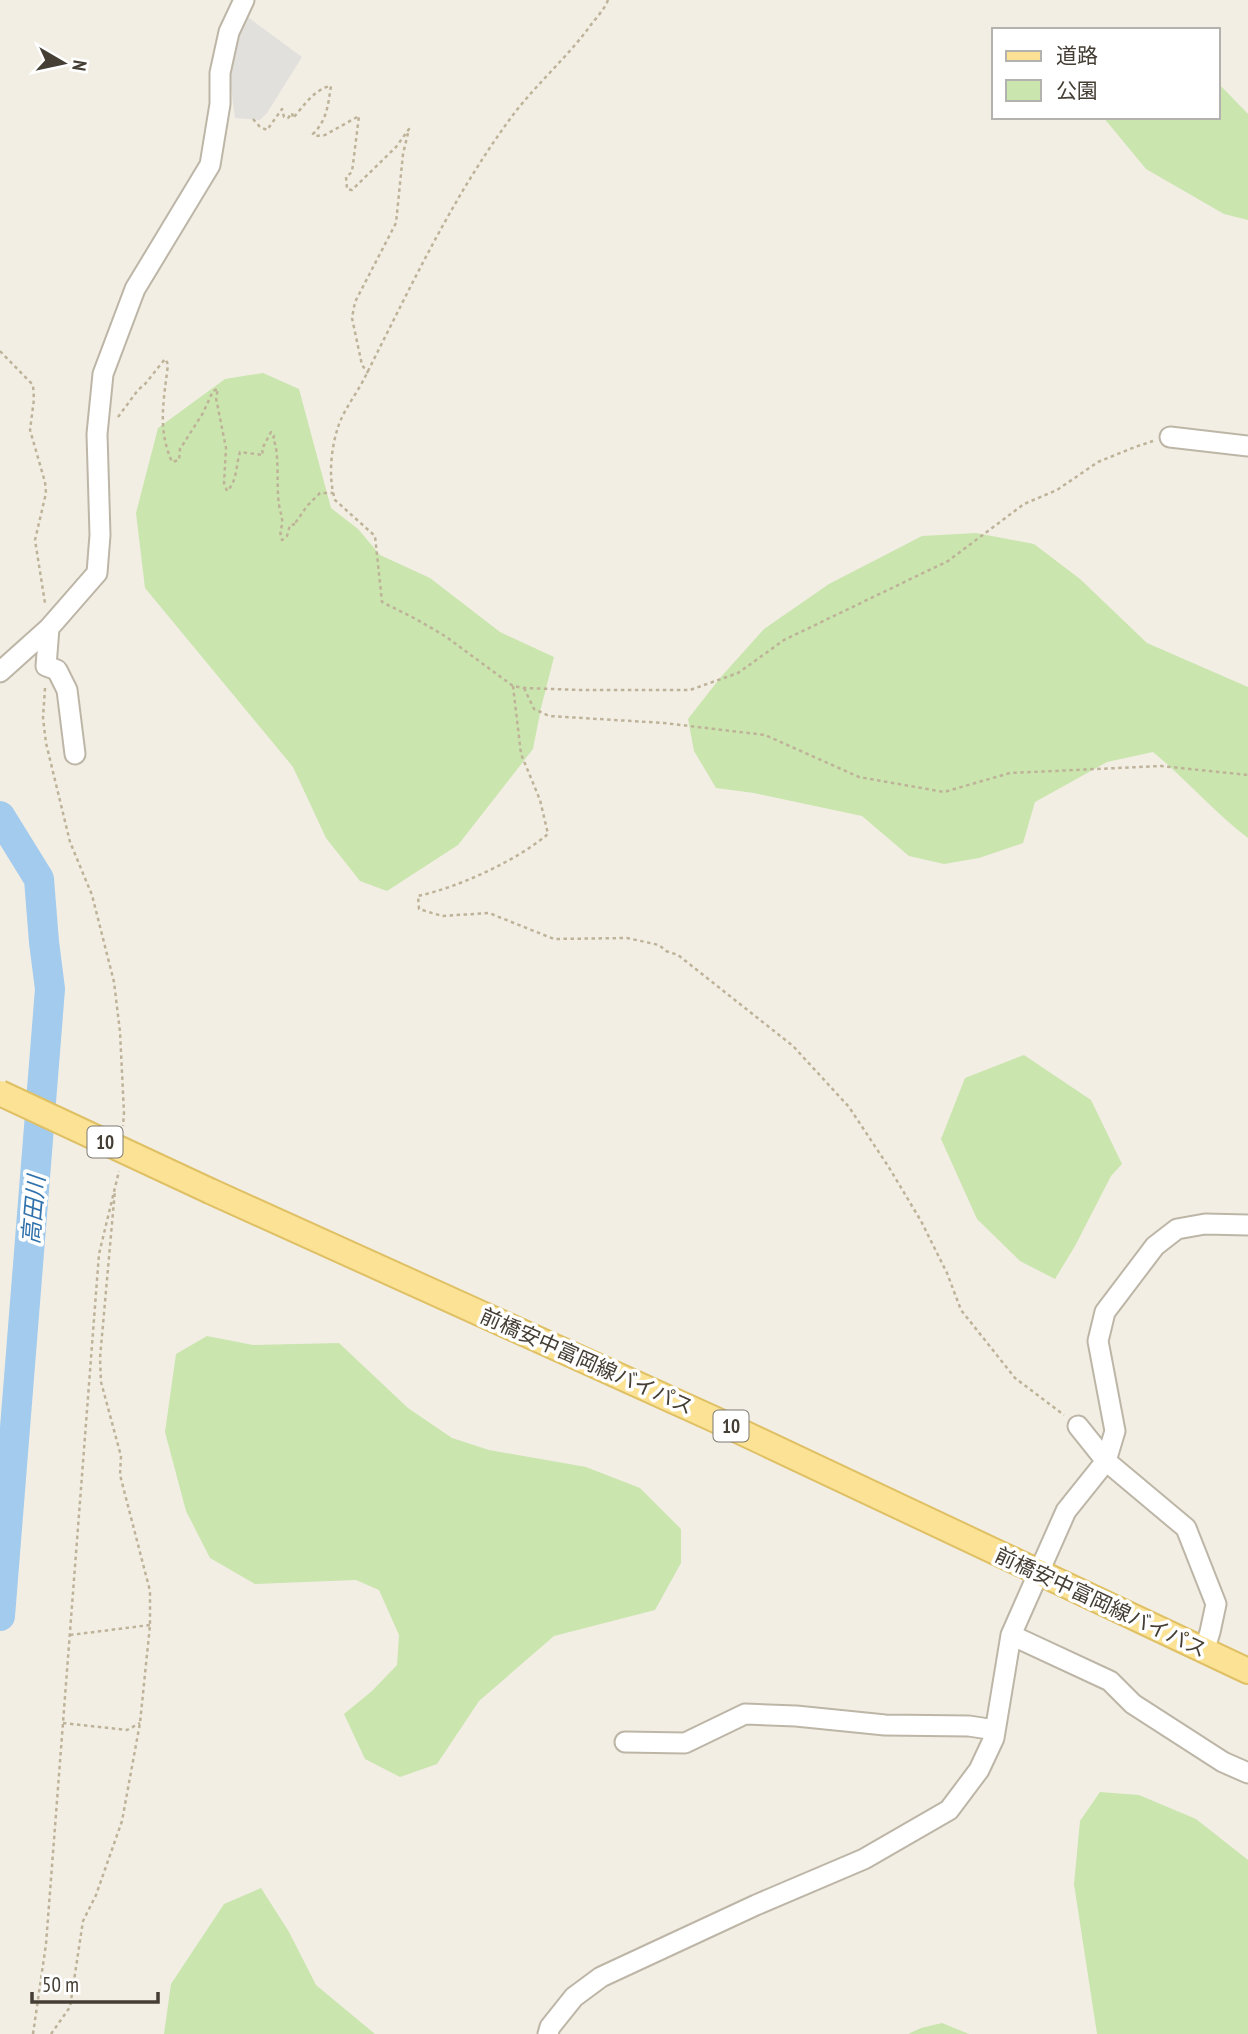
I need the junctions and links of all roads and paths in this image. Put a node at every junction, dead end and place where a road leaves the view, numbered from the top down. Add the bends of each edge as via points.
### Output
1 (244, 0) edge
2 (608, 0) edge
3 (253, 119) dead end
4 (0, 351) edge
5 (368, 373) junction
6 (97, 434) junction
7 (1170, 437) joint
8 (1248, 446) edge
9 (333, 493) junction
10 (49, 628) junction
11 (47, 666) junction
12 (0, 672) edge
13 (513, 686) junction
14 (524, 688) junction
15 (75, 754) dead end
16 (1248, 775) edge
17 (0, 1093) edge
18 (122, 1136) dead end
19 (119, 1171) dead end
20 (115, 1182) junction
21 (1248, 1225) edge
22 (1079, 1426) joint
23 (1106, 1461) junction
24 (1039, 1572) junction
25 (150, 1625) junction
26 (70, 1635) junction
27 (1011, 1635) junction
28 (1204, 1651) junction
29 (1248, 1671) edge
30 (63, 1723) junction
31 (140, 1723) junction
32 (995, 1730) junction
33 (625, 1742) dead end
34 (1248, 1773) edge
35 (33, 2034) edge
36 (51, 2034) edge
37 (548, 2034) edge

1 - 6 street via 229,32 220,73 210,165 135,289 103,374
2 - 5 path via 578,42 510,119 466,186
3 - 5 path via 267,130 282,109 284,117 292,113 293,118 317,92 331,86 327,114 313,134 325,135 359,116 352,172 346,177 347,189 352,190 409,129 396,223 355,302 352,318 362,365
4 - 10 path via 33,386 30,429 46,493 36,540
5 - 9 path via 339,424 331,463
6 - 9 path via 123,412 165,359 162,421 172,462 179,460 180,449 218,388 227,491 240,452 263,455 271,432 277,449 282,540 320,494
6 - 10 street via 97,573
7 - 8 street
7 - 14 path via 1098,463 1057,490 1024,504 948,561 784,640 738,673 690,690
9 - 13 path via 375,536 382,603 445,636
10 - 11 street
10 - 12 street
11 - 15 street via 57,670 67,690
11 - 18 path via 43,718 47,743 70,842 92,895 114,982
13 - 14 path
13 - 22 path via 521,754 548,834 529,850 444,890 418,896 419,909 442,915 489,913 554,939 627,938 678,954 793,1046 849,1107 921,1221 961,1311 1015,1378
14 - 16 path via 534,709 549,716 765,735 859,777 944,792 1010,773 1161,766
17 - 24 main road, 前橋安中富岡線バイパス / 10, bridge
19 - 20 path
20 - 25 path via 101,1382 150,1591
20 - 26 path via 99,1254
21 - 23 street via 1177,1229 1155,1246 1105,1312 1098,1341 1115,1431
22 - 23 street
23 - 24 street via 1066,1511
23 - 28 street via 1186,1528 1216,1604
24 - 27 street
24 - 28 main road, 前橋安中富岡線バイパス / 10
25 - 26 path
25 - 31 path
26 - 30 path
27 - 32 street
27 - 34 street via 1110,1681 1133,1704
28 - 29 main road, 前橋安中富岡線バイパス / 10
30 - 31 path via 127,1730
30 - 35 path via 46,1944
31 - 36 path via 122,1821 83,1921 69,2007
32 - 33 street via 745,1714 685,1742
32 - 37 street via 979,1770 948,1810 864,1859 601,1978 574,1997

